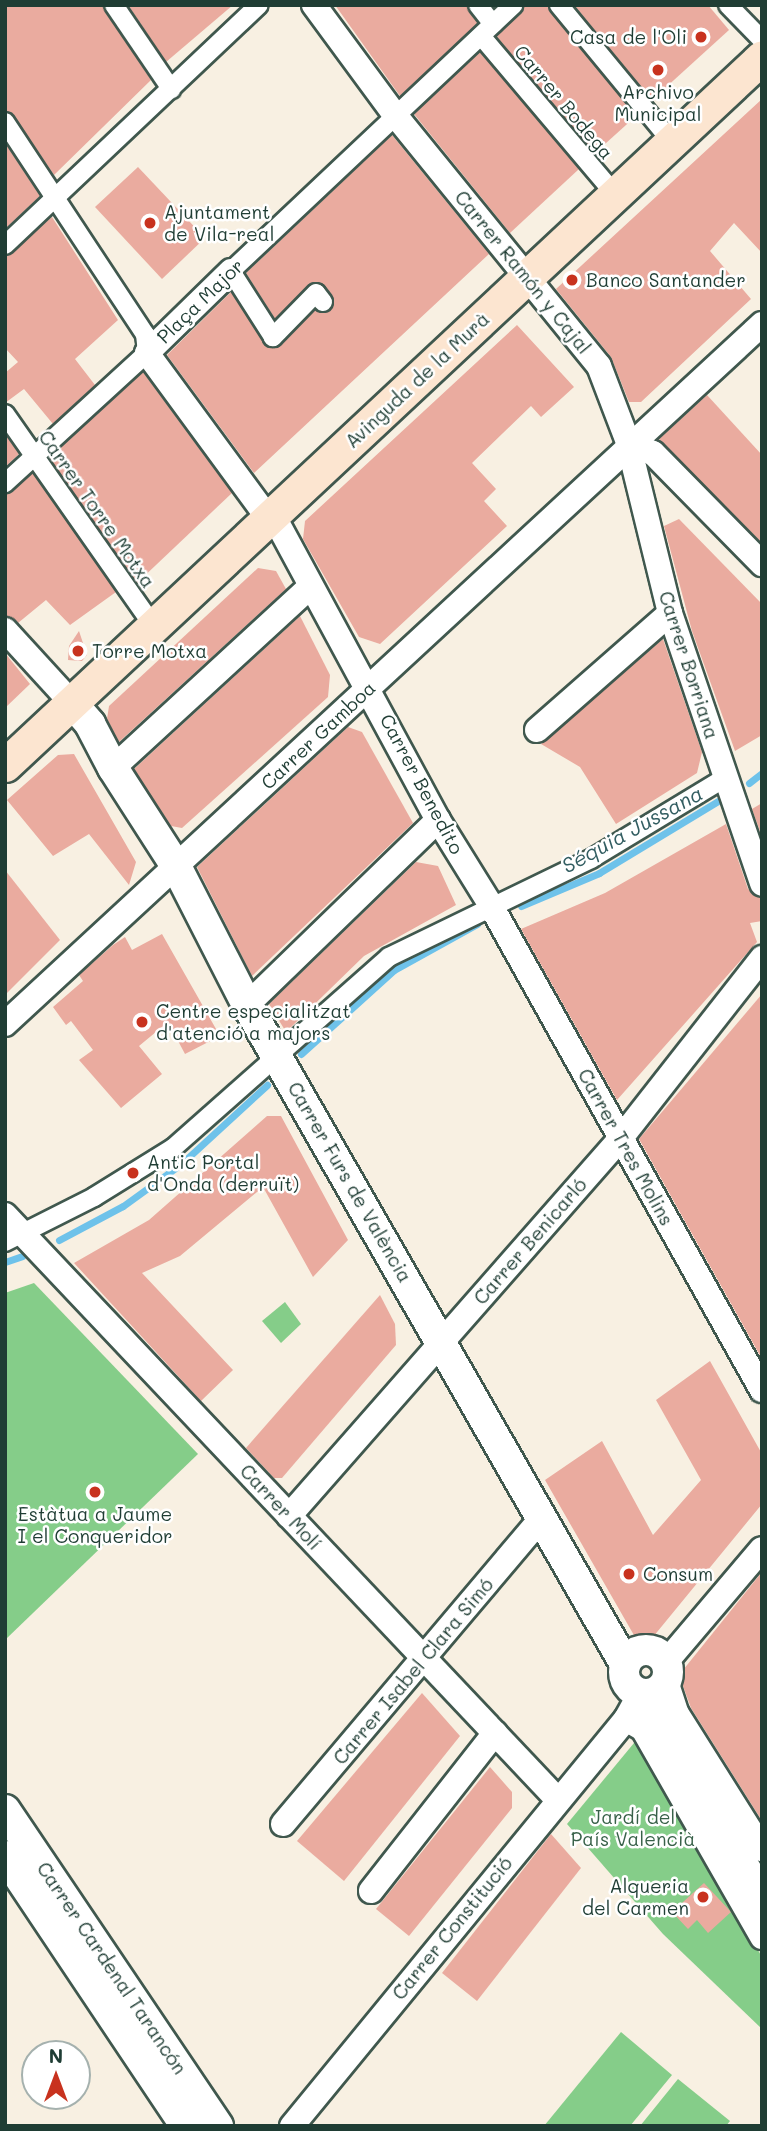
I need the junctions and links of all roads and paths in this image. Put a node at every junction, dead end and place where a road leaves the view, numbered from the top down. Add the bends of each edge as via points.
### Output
1 (114, 5) edge
2 (259, 5) edge
3 (314, 5) edge
4 (478, 5) edge
5 (513, 5) edge
6 (559, 5) edge
7 (728, 5) edge
8 (487, 31) junction
9 (762, 40) edge
10 (762, 57) edge
11 (171, 89) junction
12 (389, 106) junction
13 (5, 122) edge
14 (672, 142) junction
15 (614, 193) junction
16 (59, 199) junction
17 (5, 245) edge
18 (231, 271) junction
19 (527, 277) junction
20 (323, 302) dead end
21 (762, 324) edge
22 (147, 353) junction
23 (5, 415) edge
24 (628, 442) junction
25 (33, 456) junction
26 (5, 483) edge
27 (271, 517) junction
28 (762, 564) edge
29 (310, 587) junction
30 (670, 613) junction
31 (154, 627) junction
32 (5, 630) edge
33 (370, 687) junction
34 (72, 703) junction
35 (537, 730) dead end
36 (5, 765) edge
37 (113, 768) junction
38 (725, 778) junction
39 (438, 820) junction
40 (176, 866) junction
41 (762, 884) edge
42 (490, 904) junction
43 (762, 958) edge
44 (247, 1005) junction
45 (5, 1024) edge
46 (278, 1056) junction
47 (621, 1138) junction
48 (5, 1215) edge
49 (15, 1239) edge
50 (442, 1342) junction
51 (762, 1390) edge
52 (289, 1516) junction
53 (542, 1517) junction
54 (762, 1549) edge
55 (424, 1658) junction
56 (640, 1691) junction
57 (495, 1733) junction
58 (667, 1734) junction
59 (667, 1775) junction
60 (557, 1799) junction
61 (8, 1822) edge
62 (283, 1824) dead end
63 (762, 1849) edge
64 (5, 1856) edge
65 (371, 1892) dead end
66 (762, 1897) edge
67 (762, 1937) edge
68 (186, 2126) edge
69 (218, 2126) edge
70 (292, 2126) edge

1 - 11 street
2 - 11 street
3 - 12 street
4 - 8 street, Carrer Bodega
5 - 8 street, Plaça Major
6 - 14 street
7 - 9 street
8 - 12 street, Plaça Major
8 - 15 street, Carrer Bodega
10 - 14 main road, Avinguda de la Murà
11 - 16 street
12 - 18 street, Plaça Major
12 - 19 street, Carrer Ramón y Cajal
13 - 16 street, Plaça Major
14 - 15 main road, Avinguda de la Murà
15 - 19 main road, Avinguda de la Murà
16 - 17 street
16 - 22 street, Plaça Major via 145,334
18 - 20 street via 273,337 316,293
18 - 22 street, Plaça Major
19 - 24 street, Carrer Ramón y Cajal via 599,366
19 - 27 main road, Avinguda de la Murà
21 - 24 street, Carrer Gamboa
22 - 25 street
22 - 27 street, Carrer Benedito
23 - 25 street, Carrer Torre Motxa
24 - 28 street via 653,453
24 - 30 street, Carrer Borriana
24 - 33 street, Carrer Gamboa
25 - 26 street
25 - 31 street, Carrer Torre Motxa
27 - 29 street, Carrer Benedito
27 - 31 main road, Avinguda de la Murà
29 - 33 street, Carrer Benedito
29 - 37 street
30 - 35 street
30 - 38 street, Carrer Borriana
31 - 34 main road, Avinguda de la Murà
32 - 34 street
33 - 39 street, Carrer Benedito
33 - 40 street, Carrer Gamboa
34 - 36 main road, Avinguda de la Murà
34 - 37 street, Carrer Furs de València via 90,724
37 - 40 street, Carrer Furs de València
38 - 41 street, Carrer Borriana
38 - 42 street via 591,859
39 - 42 street, Carrer Benedito
39 - 44 street
40 - 44 street, Carrer Furs de València
40 - 45 street, Carrer Gamboa
42 - 46 street via 389,957
42 - 47 street, Carrer Tres Molins
43 - 47 street, Carrer Benicarló
44 - 46 street, Carrer Furs de València
46 - 49 street via 173,1149
46 - 50 street, Carrer Furs de València
47 - 50 street, Carrer Benicarló
47 - 51 street, Carrer Tres Molins
48 - 49 street, Carrer Molí
49 - 52 street, Carrer Molí
50 - 52 street, Carrer Benicarló
50 - 53 street, Carrer Furs de València
52 - 55 street, Carrer Molí
53 - 55 street, Carrer Isabel Clara Simó
53 - 56 street, Carrer Furs de València
54 - 56 street, Carrer Constitució
55 - 57 street, Carrer Molí
55 - 62 street, Carrer Isabel Clara Simó
56 - 58 street, Carrer Furs de València
56 - 59 street via 643,1729
56 - 60 street, Carrer Constitució
56 - 63 street via 677,1714
57 - 60 street, Carrer Molí
57 - 65 street
58 - 59 street
58 - 66 street, Carrer Furs de València
59 - 67 street
60 - 70 street, Carrer Constitució
61 - 69 street, Carrer Cardenal Tarancón
64 - 68 street, Carrer Cardenal Tarancón

